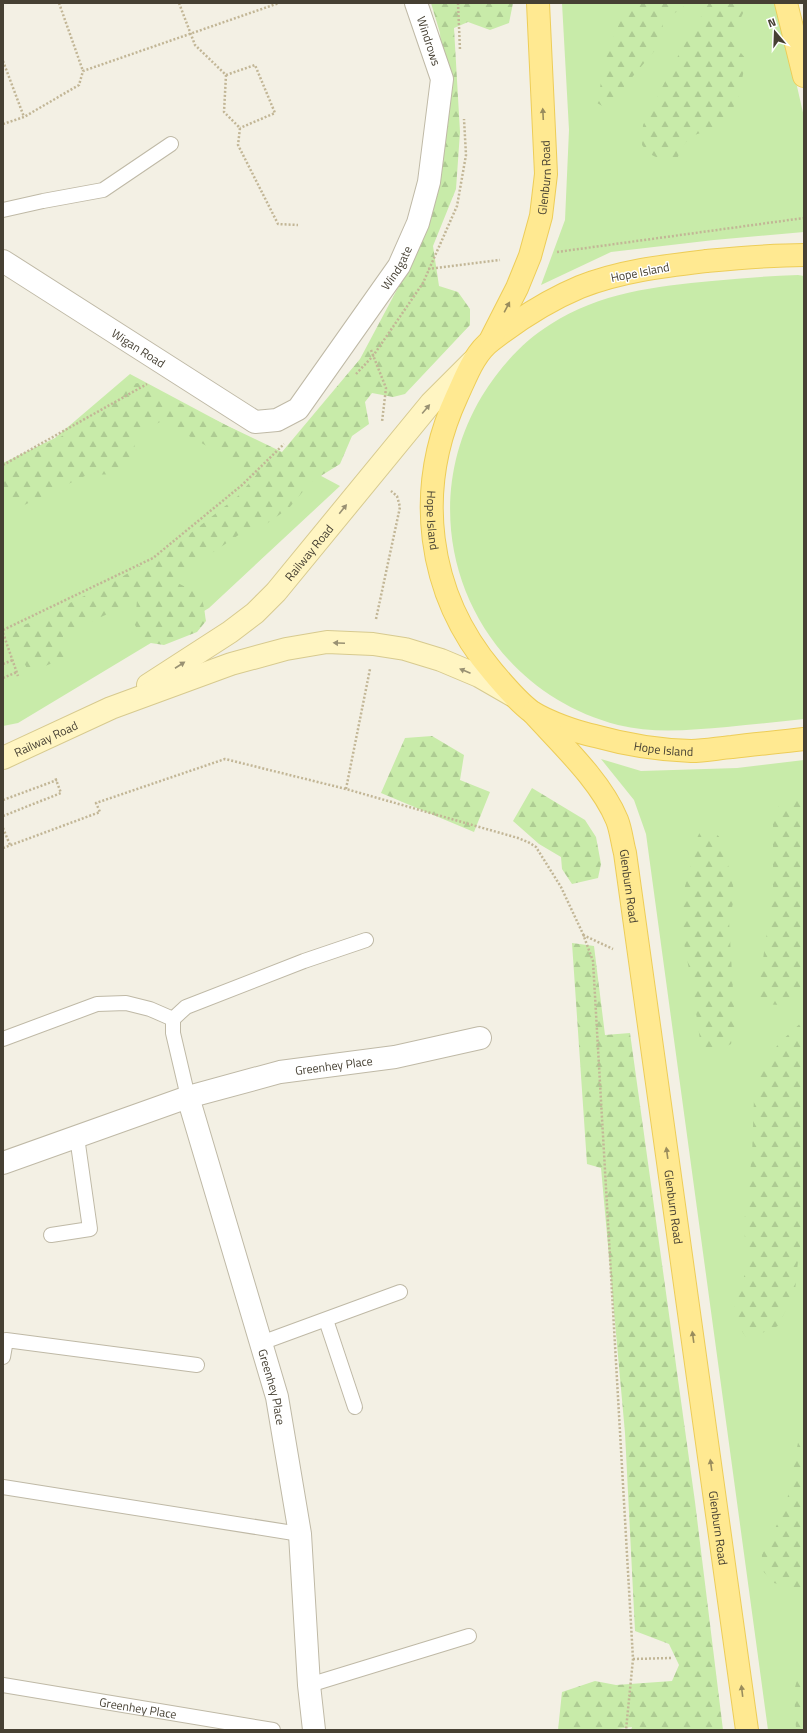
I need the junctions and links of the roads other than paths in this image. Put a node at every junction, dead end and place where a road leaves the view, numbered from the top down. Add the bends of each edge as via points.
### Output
1 (416, 3) edge
2 (538, 3) edge
3 (786, 3) edge
4 (804, 76) edge
5 (442, 79) joint
6 (171, 144) dead end
7 (3, 210) edge
8 (804, 255) edge
9 (3, 261) edge
10 (489, 342) junction
11 (474, 360) junction
12 (277, 420) joint
13 (512, 695) junction
14 (111, 708) junction
15 (534, 713) junction
16 (804, 739) edge
17 (3, 758) edge
18 (366, 940) dead end
19 (173, 1019) junction
20 (480, 1038) dead end
21 (3, 1039) edge
22 (188, 1097) junction
23 (77, 1137) junction
24 (3, 1163) edge
25 (50, 1235) dead end
26 (400, 1292) dead end
27 (326, 1320) junction
28 (261, 1343) junction
29 (3, 1357) edge
30 (196, 1365) dead end
31 (355, 1407) dead end
32 (3, 1487) edge
33 (300, 1534) junction
34 (470, 1636) dead end
35 (3, 1685) edge
36 (309, 1685) junction
37 (273, 1730) edge
38 (314, 1730) edge
39 (747, 1730) edge

1 - 5 street, Windrows
10 -> 2 main road, Glenburn Road via 517,288 530,256 541,216 546,174
3 - 4 main road
5 - 12 street, Windgate via 429,182 418,223 399,266 298,409
6 - 7 lane via 103,190
8 - 10 main road, Hope Island via 754,256 684,263 620,274 579,287 535,310
9 - 12 street, Wigan Road via 255,422
10 - 11 main road, Hope Island
11 - 13 main road, Hope Island via 453,405 438,450 431,498 433,542 443,584 458,621 483,661
14 -> 11 main road, Railway Road via 230,632 255,613 276,592 431,403
13 -> 14 main road, Railway Road via 479,676 441,660 405,649 373,644 327,642 286,649 231,664
13 - 15 main road, Hope Island
14 - 17 main road, Railway Road
15 - 16 main road, Hope Island via 577,732 654,749 694,751
39 -> 15 main road, Glenburn Road via 625,853 617,821 605,796
18 - 19 lane via 186,1007
19 - 21 lane via 150,1009 126,1003 97,1004
19 - 22 lane via 174,1039
20 - 22 street, Greenhey Place via 395,1057 280,1072
22 - 23 street, Greenhey Place
22 - 28 street, Greenhey Place
23 - 24 street, Greenhey Place
23 - 25 lane via 90,1229
26 - 27 lane
27 - 28 lane
27 - 31 lane
28 - 33 street, Greenhey Place via 277,1397
29 - 30 lane via 6,1340
32 - 33 lane
33 - 36 street, Greenhey Place
34 - 36 lane
35 - 37 lane, Greenhey Place
36 - 38 street, Greenhey Place

